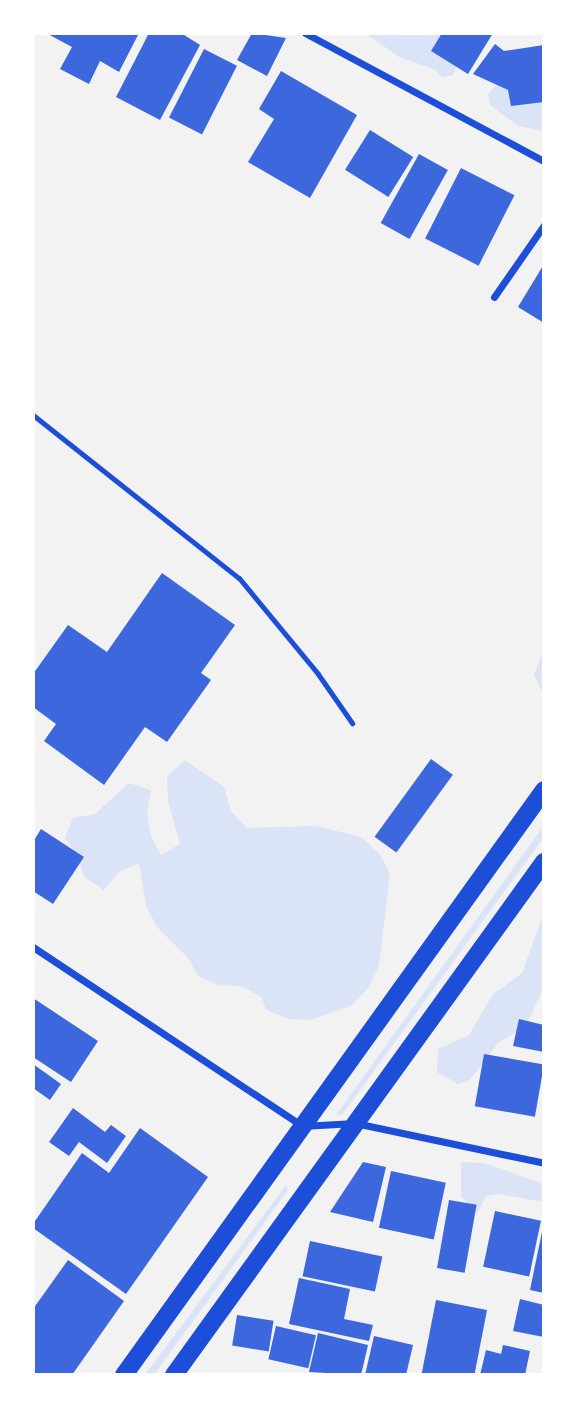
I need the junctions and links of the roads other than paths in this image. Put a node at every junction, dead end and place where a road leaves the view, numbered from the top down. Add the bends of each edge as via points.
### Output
1 (305, 33) edge
2 (544, 161) edge
3 (544, 225) edge
4 (494, 297) dead end
5 (33, 415) edge
6 (352, 723) dead end
7 (544, 790) edge
8 (544, 863) edge
9 (33, 947) edge
10 (355, 1123) junction
11 (302, 1126) junction
12 (544, 1163) edge
13 (124, 1375) edge
14 (174, 1375) edge

1 - 2 street
3 - 4 street
5 - 6 lane via 239,578
7 - 11 main road
8 - 10 main road
9 - 11 street
10 - 11 street
10 - 12 street
10 - 14 main road
11 - 13 main road

